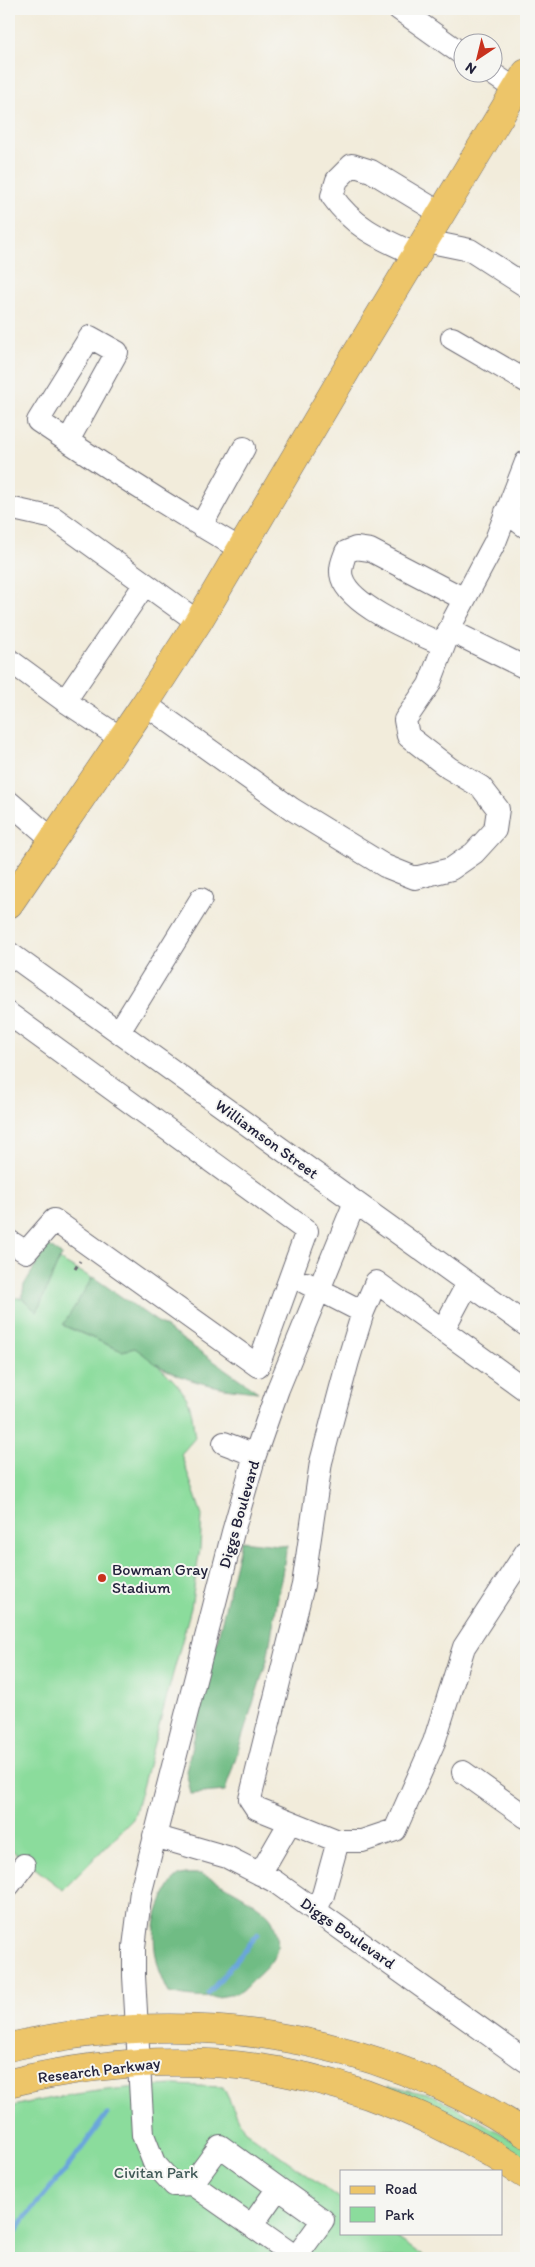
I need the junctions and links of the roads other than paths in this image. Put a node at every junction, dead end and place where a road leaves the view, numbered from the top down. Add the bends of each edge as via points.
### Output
1 (399, 9) edge
2 (452, 47) edge
3 (502, 75) edge
4 (521, 81) edge
5 (442, 214) junction
6 (422, 248) junction
7 (526, 286) edge
8 (452, 338) dead end
9 (526, 381) edge
10 (68, 441) dead end
11 (244, 448) dead end
12 (526, 462) edge
13 (9, 508) edge
14 (506, 512) junction
15 (201, 526) junction
16 (526, 527) edge
17 (242, 550) junction
18 (145, 584) junction
19 (464, 599) junction
20 (198, 622) junction
21 (447, 638) junction
22 (9, 660) edge
23 (526, 668) edge
24 (65, 701) junction
25 (145, 704) junction
26 (122, 738) junction
27 (9, 802) edge
28 (52, 839) junction
29 (201, 899) dead end
30 (9, 904) edge
31 (9, 953) edge
32 (9, 1014) edge
33 (119, 1032) junction
34 (355, 1202) junction
35 (9, 1241) edge
36 (293, 1274) junction
37 (468, 1283) junction
38 (319, 1290) junction
39 (363, 1312) junction
40 (526, 1325) edge
41 (443, 1330) junction
42 (526, 1390) edge
43 (224, 1443) dead end
44 (255, 1455) junction
45 (526, 1552) edge
46 (463, 1772) dead end
47 (526, 1817) edge
48 (290, 1822) junction
49 (154, 1836) junction
50 (338, 1841) junction
51 (24, 1865) dead end
52 (260, 1874) junction
53 (9, 1885) edge
54 (316, 1909) junction
55 (137, 2027) junction
56 (9, 2047) edge
57 (526, 2061) edge
58 (139, 2062) junction
59 (9, 2083) edge
60 (526, 2134) edge
61 (526, 2175) edge
62 (192, 2184) junction
63 (278, 2188) junction
64 (252, 2225) junction

1 - 2 street
3 - 4 street
4 - 5 main road
5 - 6 main road
5 - 6 street via 371,171 352,165 337,180 332,196 344,214 367,232
6 - 7 street via 470,250
6 - 17 main road
8 - 9 street
10 - 15 street
11 - 15 street
12 - 14 street
13 - 18 street via 54,518
14 - 16 street
14 - 19 street
15 - 17 street
17 - 20 main road
18 - 20 street
18 - 24 street
19 - 21 street
19 - 21 street via 370,550 356,548 346,552 341,564 342,578 361,602 403,626
20 - 25 main road
21 - 23 street
21 - 25 street via 429,685 405,720 408,736 449,768 481,787 498,809 495,830 474,853 451,870 414,878 385,866 292,809
22 - 24 street
24 - 26 street
25 - 26 main road
26 - 28 main road
27 - 28 street
28 - 30 main road
29 - 33 street
31 - 33 street, Williamson Street
32 - 36 street via 308,1232
33 - 34 street, Williamson Street
34 - 37 street, Williamson Street
34 - 38 street, Diggs Boulevard
35 - 36 street via 26,1252 54,1220 258,1366
36 - 38 street
37 - 40 street, Williamson Street
37 - 41 street
38 - 39 street
38 - 44 street, Diggs Boulevard
39 - 41 street via 376,1282
39 - 48 street via 320,1462 303,1585 250,1799 256,1808
41 - 42 street
43 - 44 street
44 - 49 street, Diggs Boulevard
45 - 50 street via 464,1647 434,1742 395,1830 362,1841
46 - 47 street
48 - 50 street
48 - 52 street
49 - 52 street, Diggs Boulevard via 208,1850
49 - 55 street, Diggs Boulevard via 141,1891 134,1947
50 - 54 street
51 - 53 street
52 - 54 street, Diggs Boulevard
54 - 57 street, Diggs Boulevard
55 - 56 main road
55 - 58 street, Diggs Boulevard
55 - 60 main road via 234,2030 328,2046 419,2076 465,2098
58 - 59 main road, Research Parkway via 48,2074
58 - 61 main road, Research Parkway via 230,2064 329,2082 406,2108 488,2150
58 - 62 street, Diggs Boulevard via 143,2135 147,2150 174,2185
62 - 63 street via 220,2146
62 - 64 street
63 - 64 street
63 - 64 street via 324,2220 296,2257

